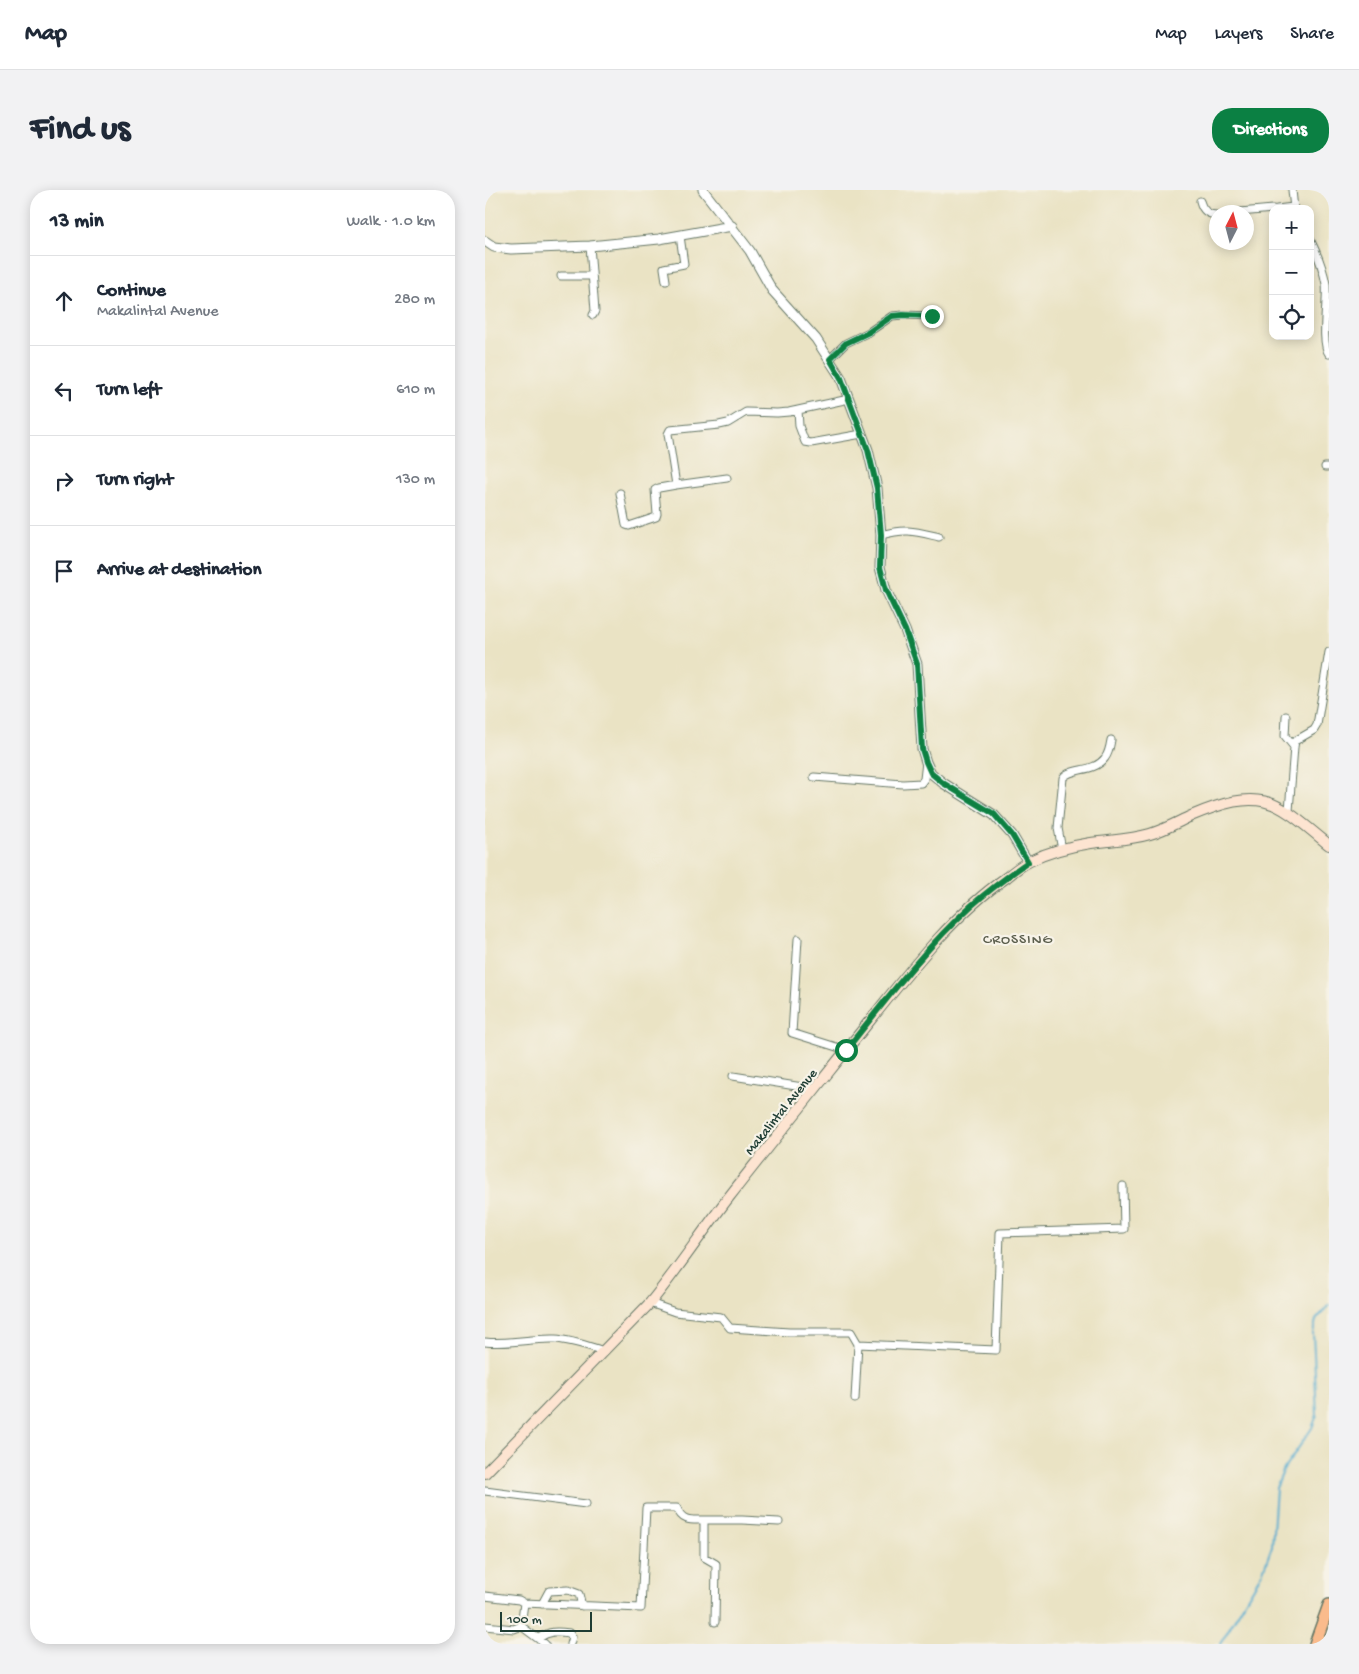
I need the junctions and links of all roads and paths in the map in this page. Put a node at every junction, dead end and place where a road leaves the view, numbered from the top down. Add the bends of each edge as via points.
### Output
1 (703, 190) edge
2 (1292, 190) edge
3 (1200, 201) dead end
4 (1293, 205) edge
5 (1269, 209) edge
6 (1254, 211) edge
7 (1209, 213) edge
8 (732, 226) junction
9 (680, 236) junction
10 (485, 241) edge
11 (590, 246) junction
12 (1314, 249) edge
13 (561, 276) dead end
14 (592, 276) junction
15 (666, 281) dead end
16 (1327, 281) edge
17 (593, 315) dead end
18 (932, 316) dead end
19 (1329, 354) edge
20 (830, 359) junction
21 (849, 399) junction
22 (798, 410) junction
23 (861, 434) junction
24 (727, 478) dead end
25 (676, 485) junction
26 (620, 493) dead end
27 (881, 535) junction
28 (939, 537) dead end
29 (1329, 652) edge
30 (1329, 657) edge
31 (1286, 716) dead end
32 (1111, 740) dead end
33 (1293, 747) junction
34 (926, 762) junction
35 (814, 777) dead end
36 (1289, 811) junction
37 (1329, 845) edge
38 (1063, 850) junction
39 (1028, 862) junction
40 (799, 939) dead end
41 (846, 1050) junction
42 (733, 1076) dead end
43 (815, 1089) junction
44 (1123, 1186) dead end
45 (650, 1303) junction
46 (485, 1342) edge
47 (859, 1344) junction
48 (604, 1351) junction
49 (855, 1399) dead end
50 (485, 1473) edge
51 (485, 1491) edge
52 (585, 1504) dead end
53 (704, 1520) junction
54 (779, 1522) dead end
55 (485, 1596) edge
56 (524, 1603) junction
57 (541, 1604) junction
58 (1329, 1605) edge
59 (582, 1606) junction
60 (715, 1622) dead end
61 (485, 1626) edge
62 (521, 1626) junction
63 (539, 1638) junction
64 (545, 1644) edge
65 (570, 1644) edge
66 (1315, 1644) edge

1 - 8 street
2 - 4 street
3 - 7 street
5 - 6 street
8 - 9 street
8 - 20 street via 772,290
9 - 11 street
9 - 15 street via 684,264 664,268
10 - 11 street via 495,247 511,249
11 - 14 street
12 - 16 street
13 - 14 street
14 - 17 street
16 - 19 street via 1325,338
18 - 20 street via 892,316 846,343
20 - 21 street
21 - 22 street
21 - 23 street
22 - 23 street via 805,442
22 - 25 street via 749,412 719,426 670,430
23 - 27 street via 877,488
24 - 25 street
25 - 26 street via 655,490 656,517 629,526 625,522
27 - 28 street via 900,530
27 - 34 street via 880,567 886,590 917,664 922,749
29 - 30 street
30 - 33 street via 1317,725 1295,741
31 - 33 street via 1285,736
32 - 38 street via 1104,760 1094,767 1068,773 1063,778 1058,828
33 - 36 street
34 - 35 street via 921,783
34 - 39 street via 931,773 943,783 994,814 1012,835
36 - 37 main road, Makalintal Avenue
36 - 38 main road, Makalintal Avenue via 1268,801 1251,798 1211,808 1151,834
38 - 39 main road, Makalintal Avenue
39 - 41 main road, Makalintal Avenue via 970,906 950,926
40 - 41 street via 792,1034
41 - 43 main road, Makalintal Avenue
42 - 43 street
43 - 45 main road, Makalintal Avenue via 727,1199
44 - 47 street via 1123,1229 1000,1233 996,1350
45 - 47 street via 675,1312 721,1317 730,1328 851,1332
45 - 48 main road, Makalintal Avenue
46 - 48 street via 555,1339
47 - 49 street
48 - 50 main road, Makalintal Avenue
51 - 52 street
53 - 54 street
53 - 59 street via 685,1520 677,1508 647,1508 641,1608
53 - 60 street via 704,1557 716,1564
55 - 56 street
56 - 57 street
56 - 62 street
57 - 59 street
57 - 59 street via 549,1591 568,1590 579,1594
58 - 66 highway
61 - 62 street via 514,1629
62 - 63 street
63 - 64 street
63 - 65 street via 546,1633 569,1633 572,1637

